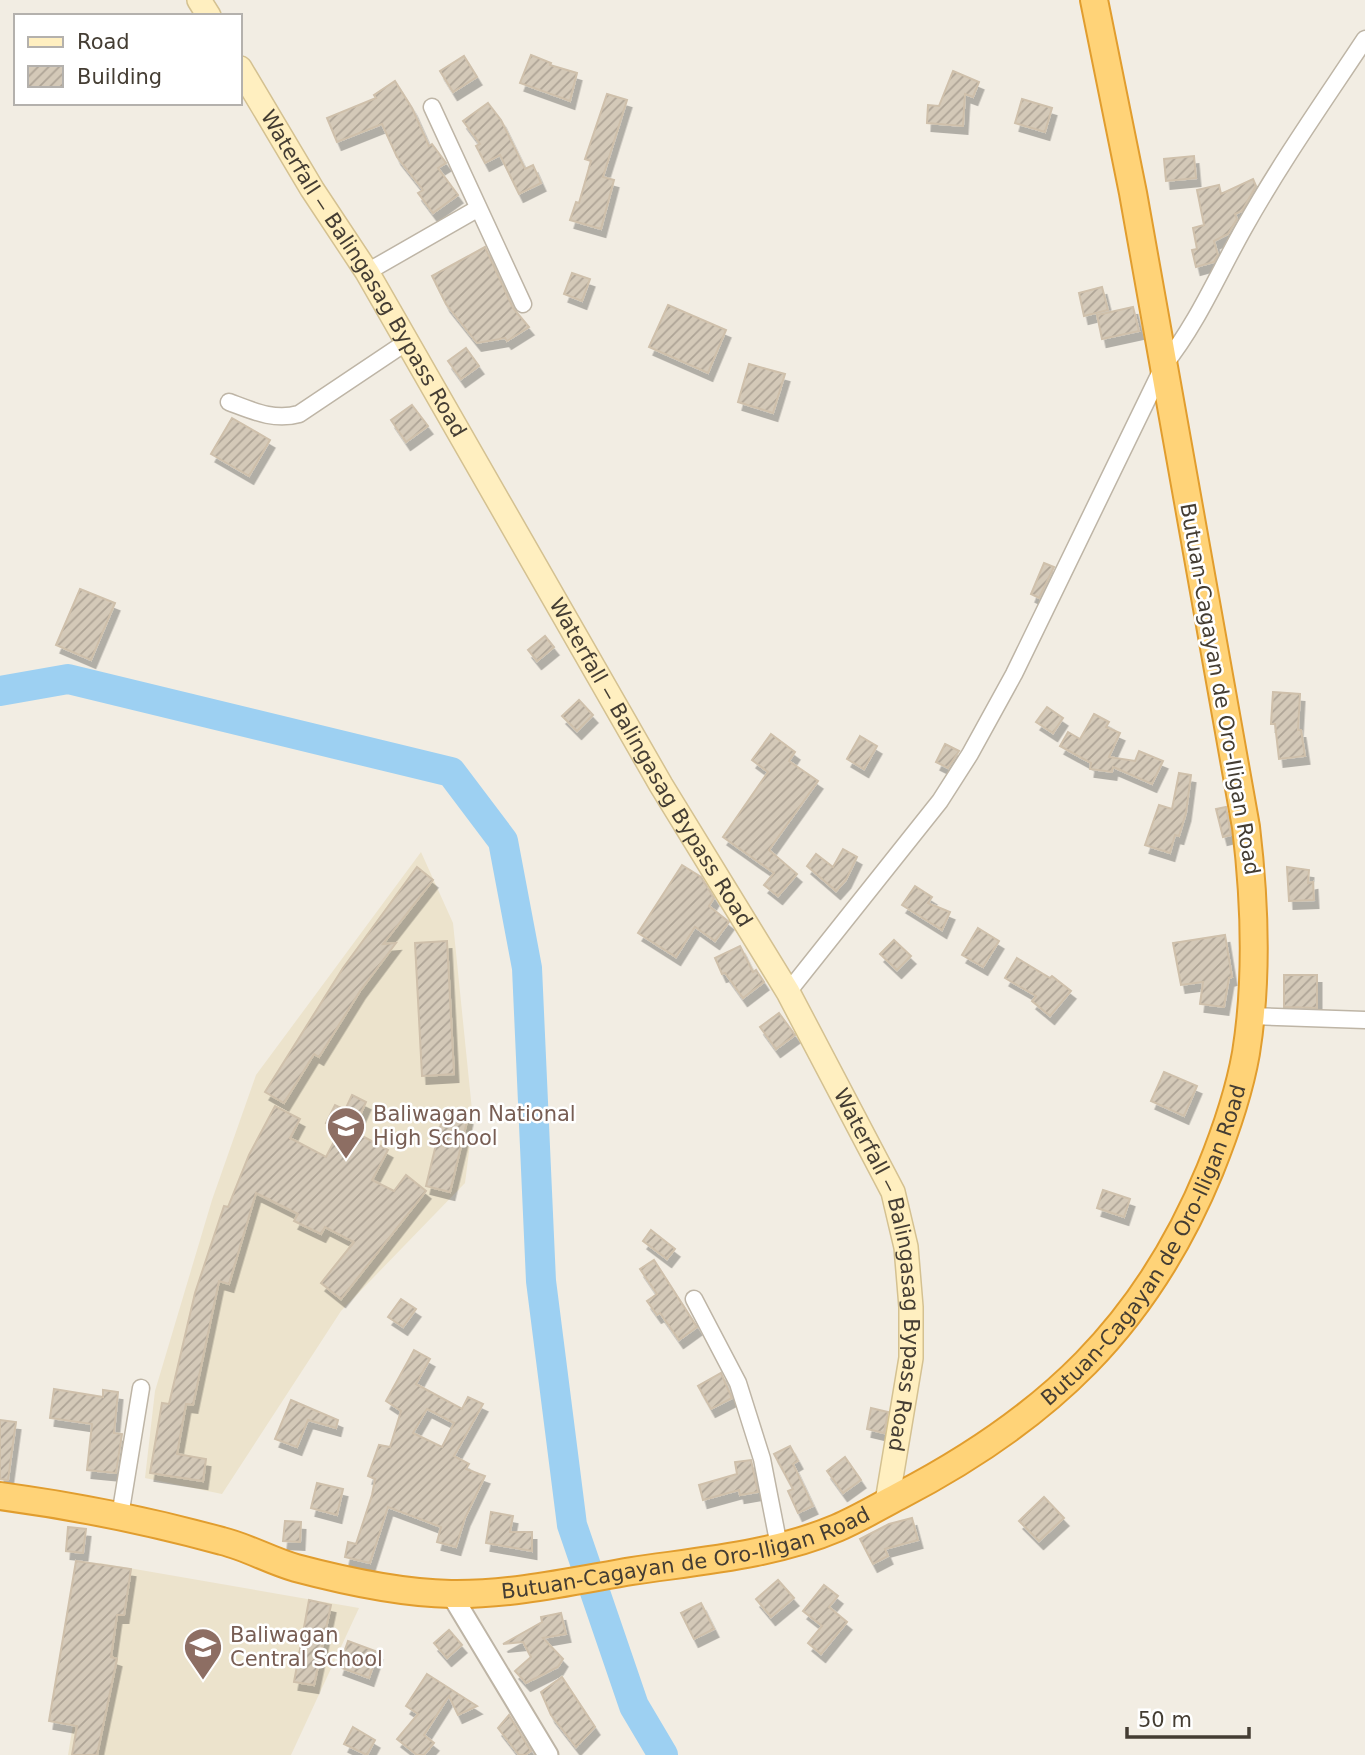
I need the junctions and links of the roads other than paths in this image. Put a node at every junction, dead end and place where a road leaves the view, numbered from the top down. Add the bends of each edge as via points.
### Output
1 (1094, 0) edge
2 (1365, 39) edge
3 (242, 71) edge
4 (432, 107) dead end
5 (477, 209) junction
6 (367, 272) junction
7 (523, 304) dead end
8 (408, 341) junction
9 (1164, 365) junction
10 (229, 402) dead end
11 (788, 992) junction
12 (1251, 1016) junction
13 (1365, 1020) edge
14 (694, 1299) dead end
15 (142, 1388) dead end
16 (0, 1496) edge
17 (887, 1502) junction
18 (120, 1516) junction
19 (779, 1546) junction
20 (451, 1594) junction
21 (548, 1755) edge

1 - 9 highway, Butuan-Cagayan de Oro-Iligan Road
2 - 9 street via 1290,153 1190,329
3 - 6 main road, Waterfall ‒ Balingasag Bypass Road
4 - 5 street
5 - 6 street
5 - 7 street
6 - 8 main road, Waterfall ‒ Balingasag Bypass Road
8 - 10 street via 299,414 285,418 267,415
8 - 11 main road, Waterfall ‒ Balingasag Bypass Road via 655,774
9 - 11 street via 1014,674 970,754 940,802
9 - 12 highway, Butuan-Cagayan de Oro-Iligan Road via 1246,827 1253,891
11 - 17 main road, Waterfall ‒ Balingasag Bypass Road via 892,1192 906,1247 911,1358
12 - 13 street
12 - 17 highway, Butuan-Cagayan de Oro-Iligan Road via 1231,1110 1201,1192 1177,1242 1126,1318 1045,1403 963,1462
14 - 19 street via 738,1383 762,1459
15 - 18 street
16 - 18 highway, Butuan-Cagayan de Oro-Iligan Road
17 - 19 highway, Butuan-Cagayan de Oro-Iligan Road via 835,1529
18 - 20 highway, Butuan-Cagayan de Oro-Iligan Road via 226,1541 294,1567 375,1586
19 - 20 highway, Butuan-Cagayan de Oro-Iligan Road via 522,1589
20 - 21 street

